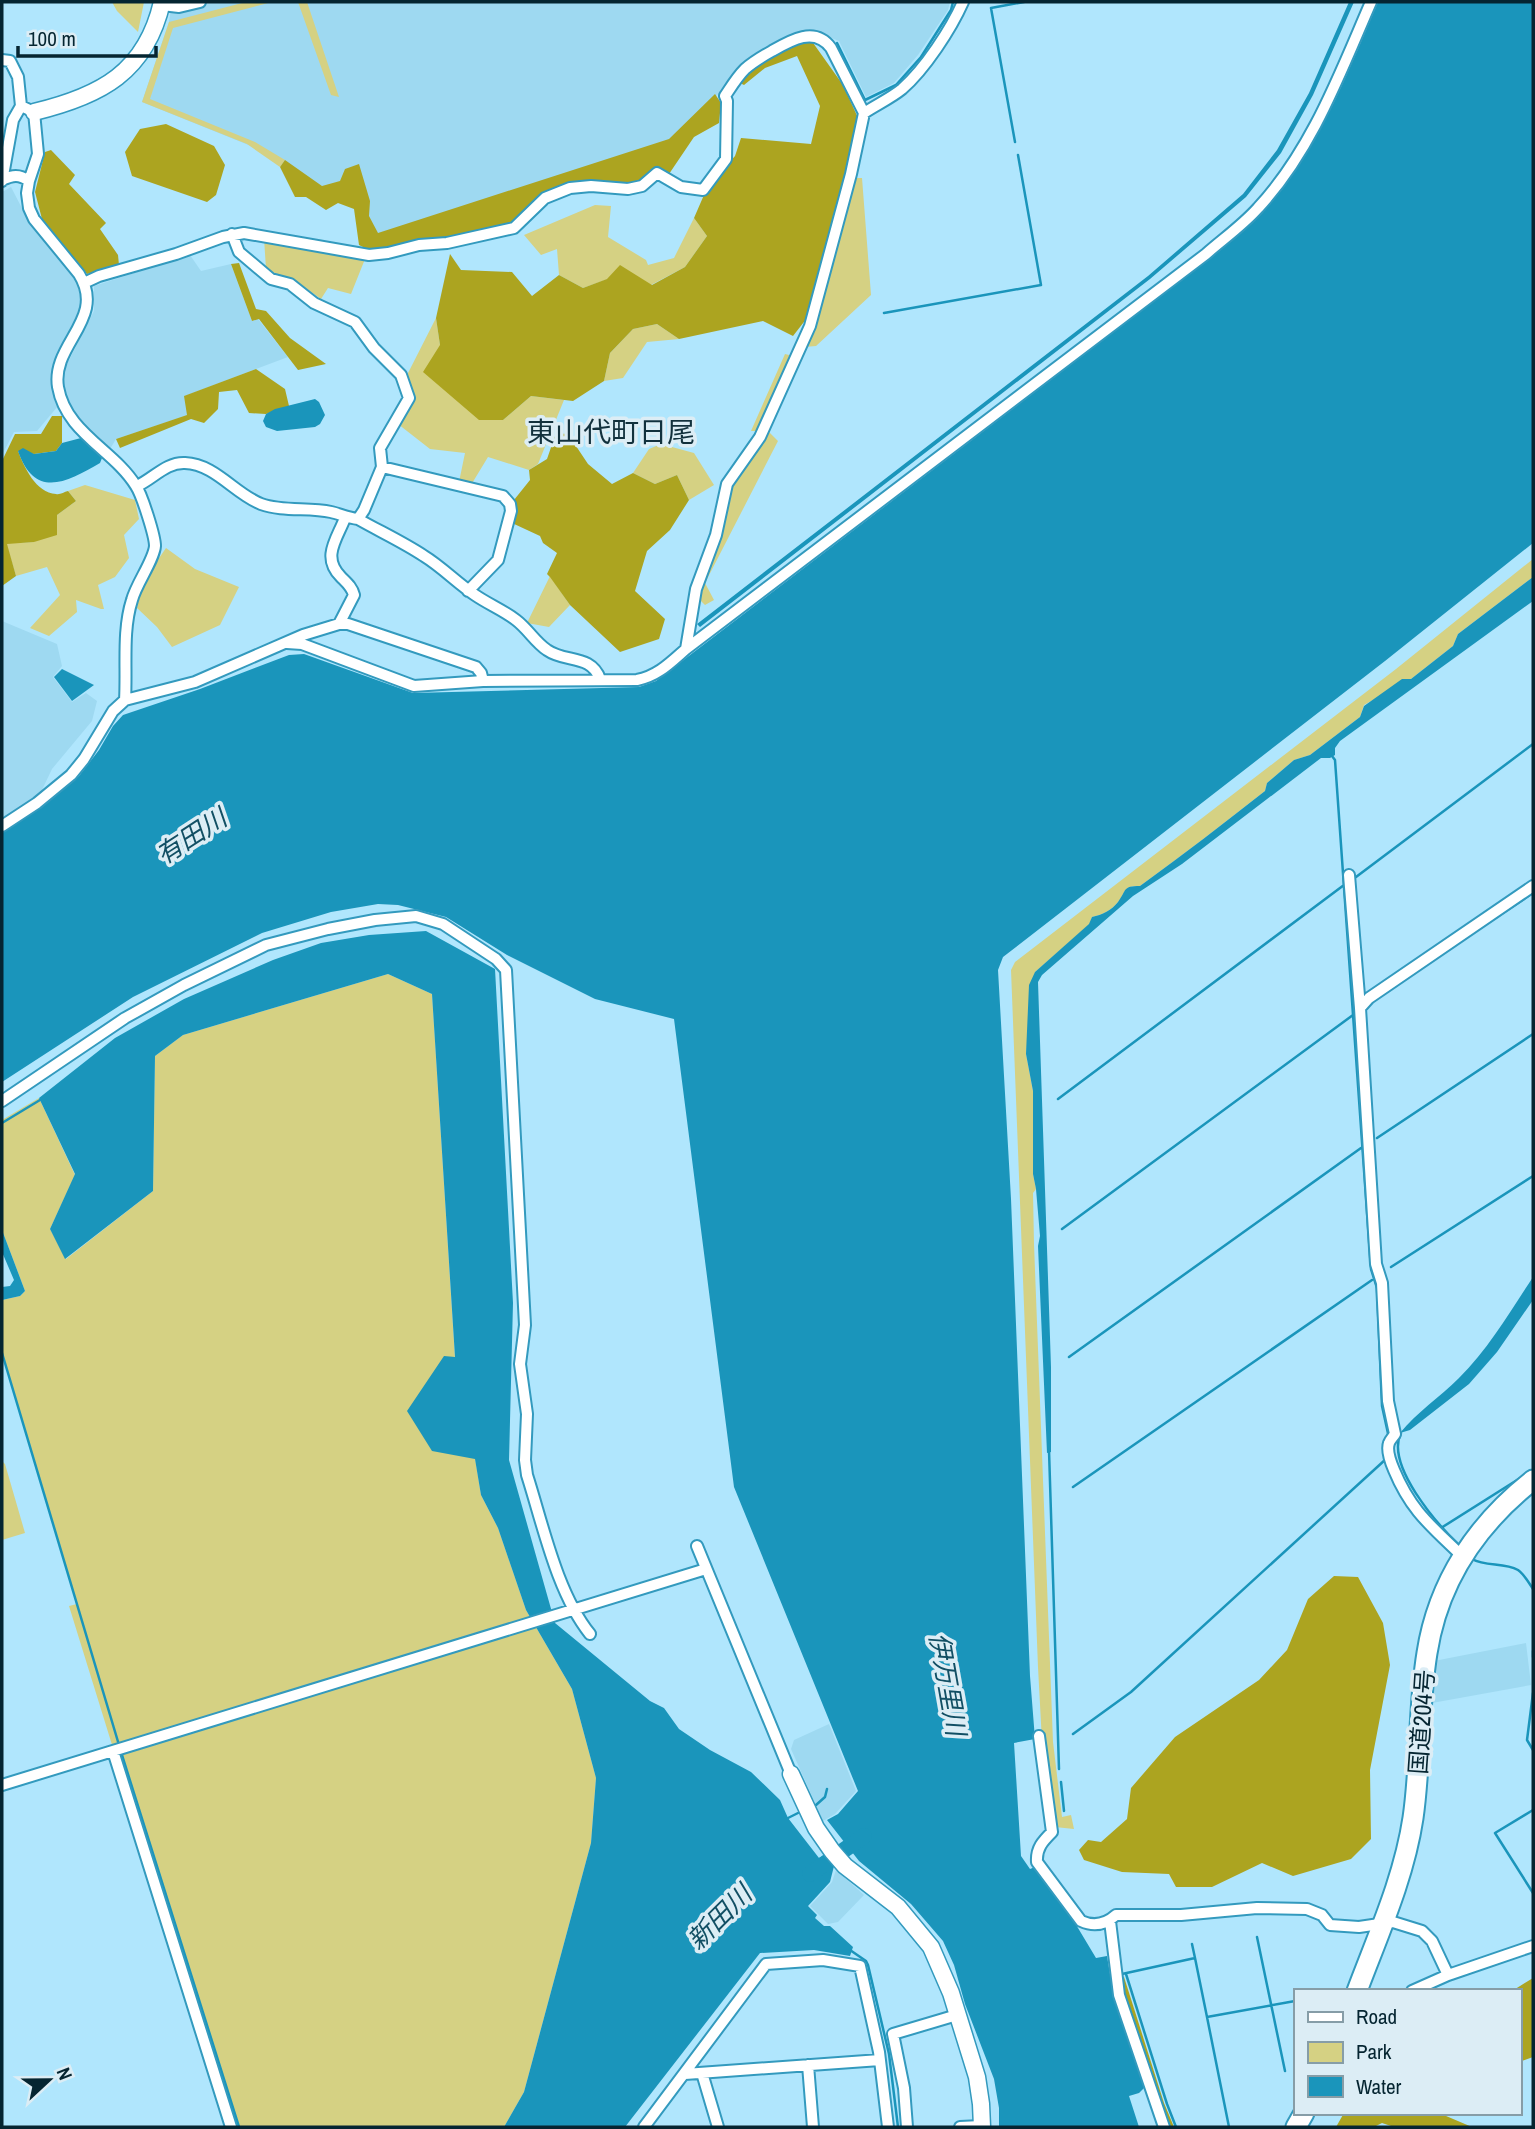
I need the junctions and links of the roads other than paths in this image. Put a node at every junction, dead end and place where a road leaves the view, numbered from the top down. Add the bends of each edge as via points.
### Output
1 (200, 2) edge
2 (962, 2) edge
3 (1371, 2) edge
4 (162, 4) edge
5 (2, 60) edge
6 (28, 109) junction
7 (864, 113) junction
8 (2, 180) edge
9 (29, 180) junction
10 (232, 234) junction
11 (84, 283) junction
12 (382, 467) junction
13 (137, 486) junction
14 (345, 517) junction
15 (358, 519) junction
16 (468, 591) junction
17 (339, 624) junction
18 (287, 643) junction
19 (687, 649) junction
20 (600, 679) junction
21 (483, 681) junction
22 (125, 700) junction
23 (2, 826) edge
24 (1349, 875) dead end
25 (1533, 886) edge
26 (1360, 1008) junction
27 (2, 1101) edge
28 (1533, 1480) edge
29 (697, 1546) dead end
30 (1462, 1556) junction
31 (706, 1569) junction
32 (568, 1610) junction
33 (590, 1634) dead end
34 (1039, 1736) dead end
35 (113, 1751) junction
36 (792, 1774) joint
37 (2, 1785) edge
38 (1110, 1921) junction
39 (1383, 1923) junction
40 (1533, 1946) edge
41 (1448, 1975) junction
42 (1358, 1989) edge
43 (1416, 1989) edge
44 (957, 2015) junction
45 (880, 2060) junction
46 (808, 2065) junction
47 (702, 2073) junction
48 (685, 2074) junction
49 (231, 2127) edge
50 (644, 2127) edge
51 (718, 2127) edge
52 (813, 2127) edge
53 (888, 2127) edge
54 (907, 2127) edge
55 (960, 2127) edge
56 (981, 2127) edge
57 (1164, 2127) edge

1 - 4 street via 179,7
2 - 7 street via 953,23 902,90
3 - 19 street via 1327,102 1294,162 1258,208 1206,254
4 - 6 street via 146,47 121,75 98,91
5 - 6 street via 14,66
6 - 8 street via 13,120
6 - 9 street via 38,154
7 - 10 street via 826,41 805,35 744,69 725,96 726,159 703,190 681,187 657,173 642,186 628,189 570,188 545,198 514,228 388,254
7 - 19 street via 810,326 760,437 727,484 716,535 696,589
8 - 9 street via 12,175
9 - 11 street via 27,193 34,219
10 - 11 street
10 - 12 street via 239,252 271,279 290,284 314,303 355,322 401,375 410,398 380,448
11 - 13 street via 86,312 59,367 58,387 77,427
12 - 15 street
12 - 16 street via 503,496 510,504 498,560
13 - 14 street via 172,465 194,464 258,503
13 - 22 street via 155,546 131,601
14 - 15 street
14 - 17 street via 330,555 334,570 354,595
15 - 16 street via 424,556
16 - 20 street via 515,619 552,654 592,666
17 - 18 street
17 - 21 street via 476,667
18 - 21 street via 302,644 414,686
18 - 22 street via 195,682
19 - 20 street via 648,678
20 - 21 street
22 - 23 street via 71,775
24 - 26 street
25 - 26 street
26 - 30 street via 1376,1264 1382,1283 1388,1401 1395,1434 1392,1466 1417,1513
27 - 32 street via 125,1018 266,945 328,929 416,916 443,924 496,959 506,970 507,984 525,1325 520,1364 527,1414 525,1460
28 - 30 highway, 国道204号 via 1501,1507
29 - 31 street
30 - 39 highway, 国道204号 via 1432,1626 1413,1818 1401,1873
31 - 32 street
31 - 36 street
32 - 33 street
32 - 35 street
34 - 38 street via 1052,1832 1037,1852 1037,1862 1081,1922
35 - 37 street
35 - 49 street
36 - 44 street via 832,1851 898,1907 931,1947
38 - 39 street via 1116,1915 1270,1908 1307,1909 1322,1915 1330,1925
38 - 57 street via 1119,1995
39 - 41 street via 1422,1931 1432,1941
39 - 42 highway, 国道204号
40 - 41 street
41 - 43 street
44 - 54 street via 893,2034
44 - 56 street via 976,2077
45 - 46 street
45 - 48 street via 859,1966 823,1961 766,1964
45 - 53 street
46 - 47 street
46 - 52 street
47 - 48 street
47 - 51 street
48 - 50 street
55 - 56 street

